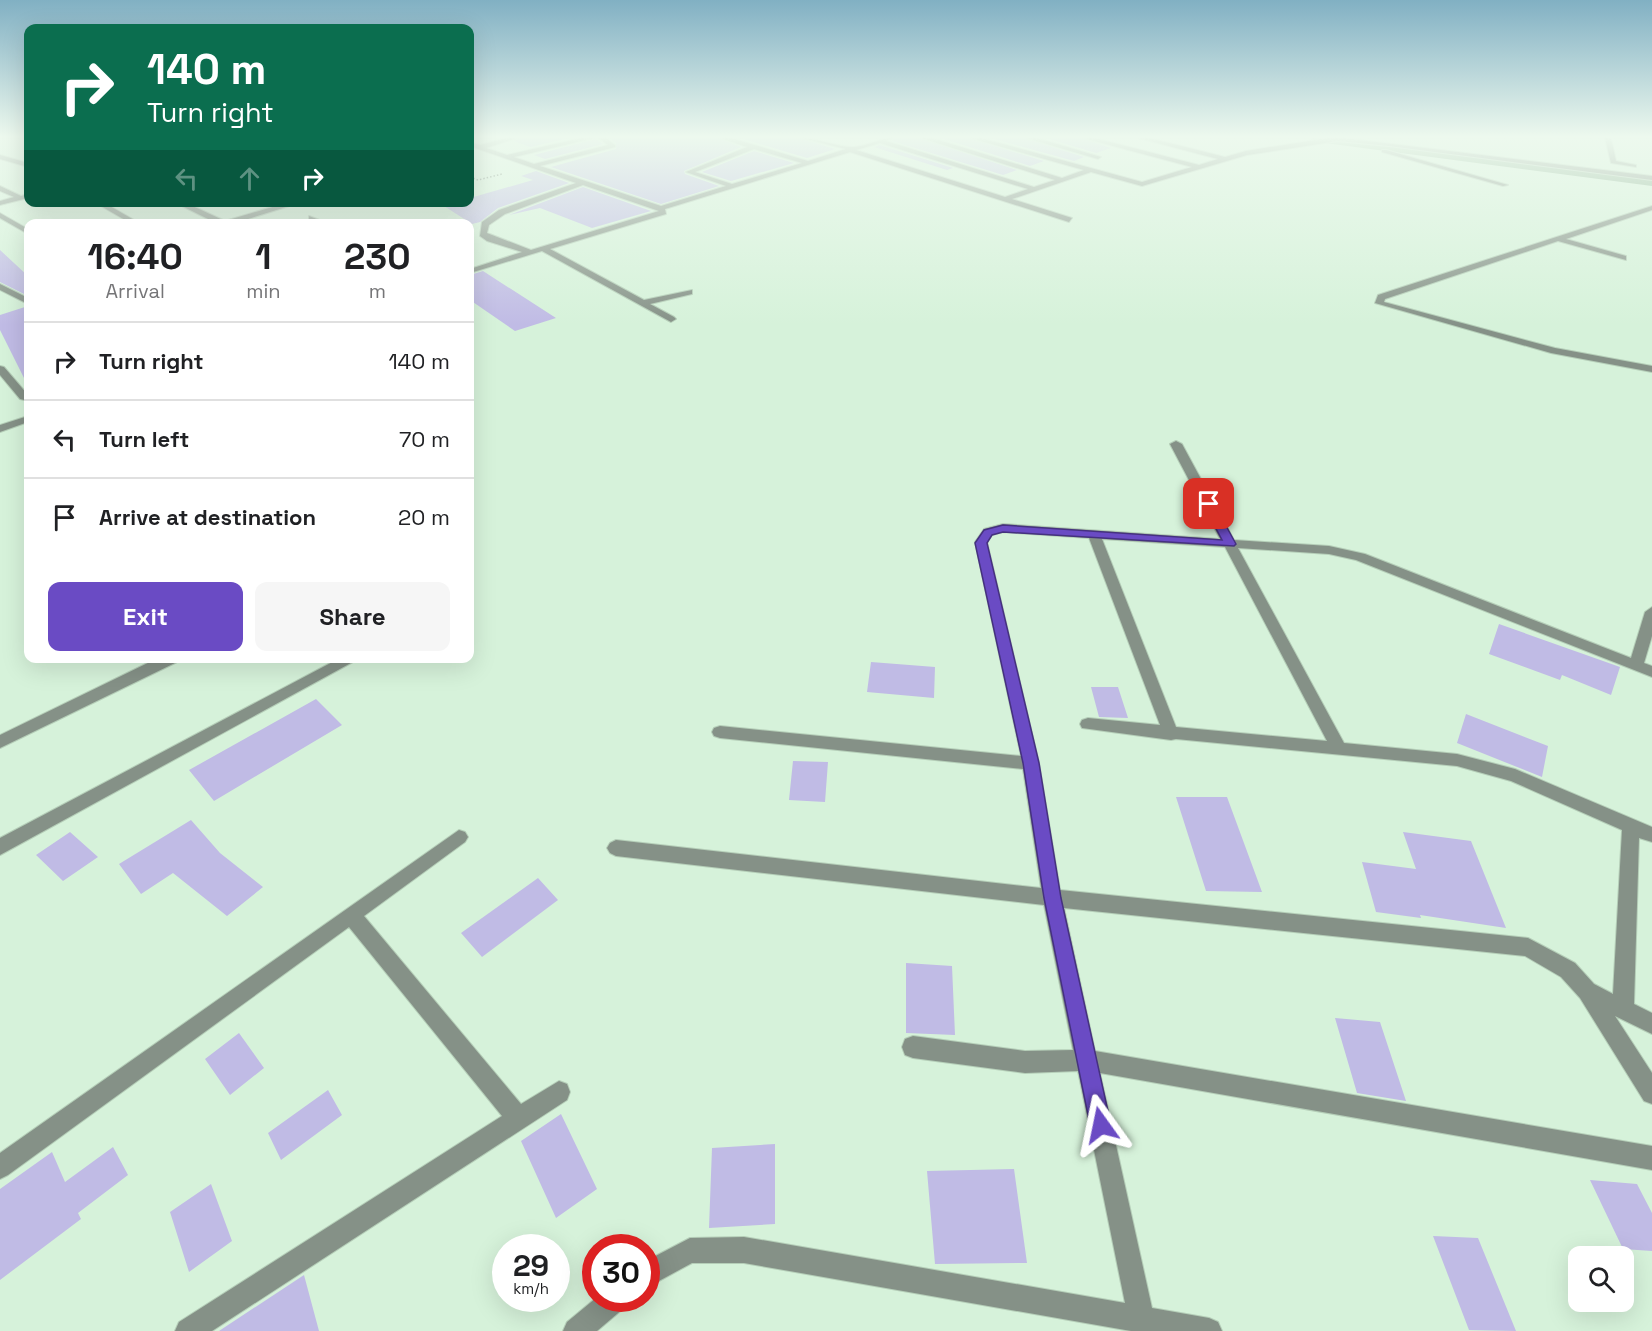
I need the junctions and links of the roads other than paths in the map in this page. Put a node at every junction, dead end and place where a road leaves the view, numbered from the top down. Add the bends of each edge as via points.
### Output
1 (535, 200) edge
2 (635, 200) edge
3 (687, 200) edge
4 (1008, 200) edge
5 (106, 207) edge
6 (188, 207) edge
7 (269, 207) edge
8 (281, 207) edge
9 (1652, 208) edge
10 (274, 209) junction
11 (662, 209) junction
12 (0, 215) edge
13 (1633, 215) junction
14 (129, 219) edge
15 (214, 219) edge
16 (238, 219) edge
17 (1069, 220) dead end
18 (1652, 220) edge
19 (24, 230) edge
20 (1558, 239) junction
21 (542, 248) junction
22 (528, 252) junction
23 (1623, 258) dead end
24 (474, 269) edge
25 (0, 287) edge
26 (689, 292) dead end
27 (24, 300) edge
28 (645, 303) junction
29 (671, 319) dead end
30 (0, 369) edge
31 (1652, 369) edge
32 (24, 397) edge
33 (24, 420) edge
34 (0, 429) edge
35 (1176, 444) dead end
36 (1094, 534) junction
37 (1230, 544) junction
38 (1652, 612) edge
39 (162, 663) edge
40 (344, 663) edge
41 (1636, 665) junction
42 (1652, 672) edge
43 (1088, 724) dead end
44 (720, 732) dead end
45 (1170, 734) junction
46 (0, 742) edge
47 (1340, 750) junction
48 (1031, 763) junction
49 (1631, 826) junction
50 (1652, 835) edge
51 (459, 837) dead end
52 (0, 847) edge
53 (616, 848) dead end
54 (1052, 898) junction
55 (351, 915) junction
56 (1587, 991) junction
57 (1623, 1009) junction
58 (1652, 1024) edge
59 (914, 1047) dead end
60 (1087, 1060) junction
61 (559, 1092) dead end
62 (1652, 1093) edge
63 (518, 1118) junction
64 (1652, 1158) edge
65 (0, 1167) edge
66 (660, 1267) edge
67 (599, 1312) edge
68 (1143, 1326) edge
69 (188, 1331) edge
70 (576, 1331) edge
71 (1209, 1331) edge

1 - 22 street via 502,212 485,224 483,234
2 - 11 street
3 - 11 street
4 - 17 street
5 - 14 street
6 - 15 street
7 - 10 street
8 - 10 street
9 - 13 street
10 - 16 street
11 - 21 street
12 - 19 street
13 - 18 street
13 - 20 street
20 - 23 street
20 - 31 street via 1381,297 1379,303 1554,351
21 - 22 street
21 - 28 street
22 - 24 street
25 - 27 street
26 - 28 street
28 - 29 street
30 - 32 street
33 - 34 street
35 - 37 street
36 - 37 street
36 - 45 street
36 - 48 street via 1003,528 988,532 981,543
37 - 41 street via 1329,550 1360,557
37 - 47 street
38 - 41 street
39 - 46 street
40 - 52 street
41 - 42 street
43 - 45 street
44 - 48 street
45 - 47 street
47 - 49 street via 1457,760 1485,767
48 - 54 street
49 - 50 street
49 - 57 street
51 - 55 street
53 - 54 street
54 - 56 street via 1528,946 1568,970
54 - 60 street
55 - 63 street
55 - 65 street
56 - 57 street
56 - 62 street
57 - 58 street
59 - 60 street via 1024,1062
60 - 64 street
60 - 68 street
61 - 63 street
63 - 69 street
66 - 68 street via 690,1251 744,1250
67 - 70 street
68 - 71 street

